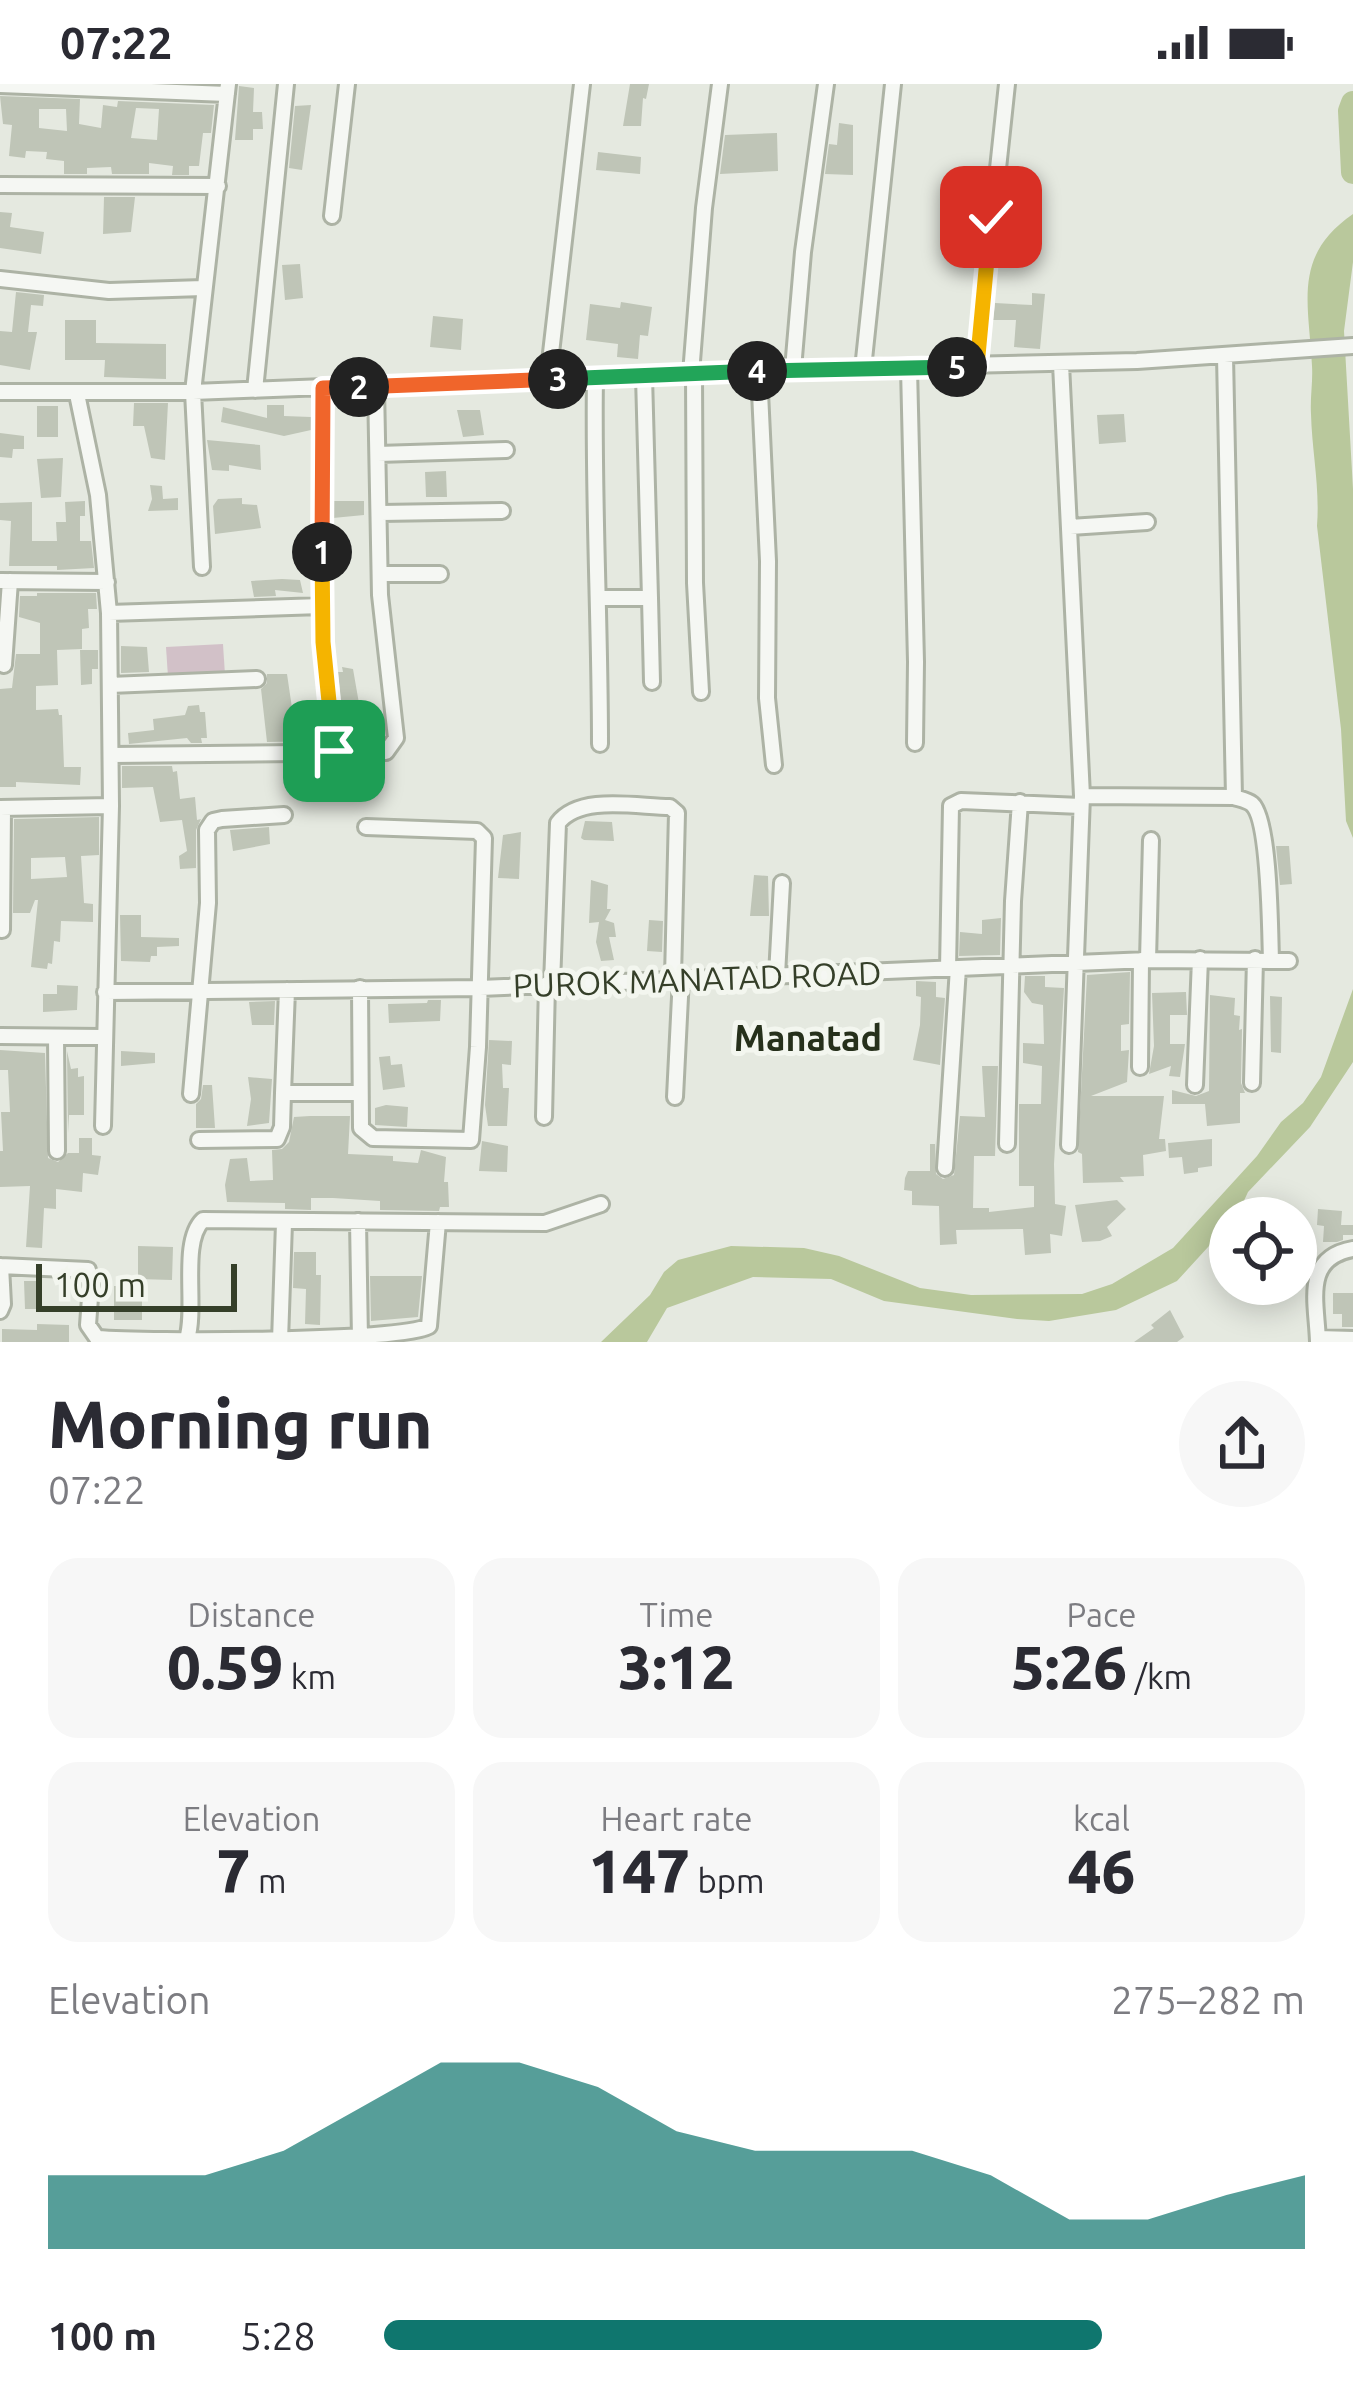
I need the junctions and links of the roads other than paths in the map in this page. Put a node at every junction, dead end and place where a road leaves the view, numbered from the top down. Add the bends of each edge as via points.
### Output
1 (286, 84) edge
2 (346, 84) edge
3 (582, 84) edge
4 (720, 84) edge
5 (826, 84) edge
6 (893, 84) edge
7 (1007, 84) edge
8 (0, 85) edge
9 (227, 89) edge
10 (0, 185) edge
11 (218, 186) junction
12 (332, 216) dead end
13 (0, 279) edge
14 (203, 288) junction
15 (1353, 346) edge
16 (1225, 356) junction
17 (1061, 364) junction
18 (977, 366) junction
19 (909, 368) junction
20 (793, 369) junction
21 (863, 369) junction
22 (759, 370) junction
23 (692, 374) junction
24 (644, 376) junction
25 (595, 377) junction
26 (548, 379) junction
27 (376, 386) junction
28 (323, 388) junction
29 (255, 390) junction
30 (0, 392) edge
31 (193, 392) junction
32 (77, 394) junction
33 (506, 450) dead end
34 (378, 454) junction
35 (502, 512) dead end
36 (381, 513) junction
37 (1147, 522) dead end
38 (1070, 527) junction
39 (202, 567) dead end
40 (381, 574) junction
41 (440, 574) dead end
42 (5, 581) edge
43 (107, 582) junction
44 (600, 598) junction
45 (650, 598) junction
46 (321, 606) junction
47 (109, 613) junction
48 (4, 665) dead end
49 (257, 679) dead end
50 (652, 682) dead end
51 (110, 686) junction
52 (700, 692) dead end
53 (915, 743) dead end
54 (600, 744) dead end
55 (334, 751) junction
56 (112, 755) junction
57 (774, 765) dead end
58 (1234, 797) junction
59 (1081, 801) junction
60 (1020, 802) junction
61 (111, 806) junction
62 (1, 808) edge
63 (284, 815) dead end
64 (365, 827) dead end
65 (1151, 841) dead end
66 (782, 883) dead end
67 (2, 930) edge
68 (1201, 959) junction
69 (1144, 960) junction
70 (1263, 960) junction
71 (1289, 961) dead end
72 (1076, 963) junction
73 (1013, 968) junction
74 (953, 969) junction
75 (777, 975) junction
76 (677, 977) junction
77 (550, 984) junction
78 (360, 988) junction
79 (480, 988) junction
80 (286, 990) junction
81 (106, 992) junction
82 (201, 992) junction
83 (0, 1036) edge
84 (56, 1037) junction
85 (102, 1037) junction
86 (1140, 1067) dead end
87 (1252, 1083) dead end
88 (1195, 1085) dead end
89 (283, 1093) junction
90 (191, 1094) dead end
91 (361, 1094) junction
92 (675, 1097) dead end
93 (544, 1117) dead end
94 (103, 1126) dead end
95 (199, 1140) dead end
96 (1007, 1144) dead end
97 (1069, 1145) dead end
98 (57, 1151) dead end
99 (945, 1168) dead end
100 (601, 1204) dead end
101 (358, 1221) junction
102 (438, 1222) junction
103 (284, 1223) junction
104 (1353, 1249) edge
105 (0, 1266) edge
106 (0, 1311) edge
107 (187, 1339) junction
108 (360, 1339) junction
109 (1353, 1339) edge
110 (1318, 1340) edge
111 (280, 1341) edge

1 - 29 street
2 - 12 street
3 - 26 street
4 - 23 street
5 - 20 street
6 - 21 street
7 - 18 street
8 - 9 street
9 - 11 street
10 - 11 street
11 - 14 street
13 - 14 street via 110,291
14 - 31 street
15 - 16 street
16 - 17 street
16 - 58 street
17 - 18 street
17 - 38 street
18 - 19 street
19 - 21 street
19 - 53 street
20 - 21 street
20 - 22 street
22 - 23 street
22 - 57 street
23 - 24 street
23 - 52 street
24 - 25 street
24 - 45 street
25 - 26 street
25 - 44 street
26 - 27 street
27 - 28 street
27 - 34 street
28 - 29 street
28 - 46 street
29 - 31 street
30 - 32 street
31 - 32 street
31 - 39 street
32 - 43 street
33 - 34 street
34 - 36 street
35 - 36 street
36 - 40 street
37 - 38 street
38 - 59 street
40 - 41 street
40 - 55 street via 395,743 386,752
42 - 43 street
42 - 48 street
43 - 47 street
44 - 45 street
44 - 54 street
45 - 50 street
46 - 47 street
46 - 55 street
47 - 51 street
49 - 51 street
51 - 56 street
55 - 56 street
56 - 61 street
58 - 59 street
58 - 70 street via 1259,814
59 - 60 street
59 - 72 street
60 - 73 street
60 - 74 street via 950,806
61 - 62 street
61 - 81 street
62 - 67 street
63 - 82 street via 208,825
64 - 79 street via 477,831 484,838
65 - 69 street
66 - 75 street
68 - 69 street, PUROK MANATAD ROAD
68 - 70 street, PUROK MANATAD ROAD
68 - 88 street
69 - 72 street, PUROK MANATAD ROAD
69 - 86 street
70 - 71 street, PUROK MANATAD ROAD
70 - 87 street
72 - 73 street, PUROK MANATAD ROAD
72 - 97 street
73 - 74 street, PUROK MANATAD ROAD
73 - 96 street
74 - 75 street, PUROK MANATAD ROAD
74 - 99 street
75 - 76 street, PUROK MANATAD ROAD
76 - 77 street, PUROK MANATAD ROAD
76 - 77 street via 677,813 593,805 558,823
76 - 92 street
77 - 79 street, PUROK MANATAD ROAD
77 - 93 street
78 - 79 street, PUROK MANATAD ROAD
78 - 80 street, PUROK MANATAD ROAD
78 - 91 street
79 - 91 street via 471,1140 373,1138 361,1128
80 - 82 street, PUROK MANATAD ROAD
80 - 89 street
81 - 82 street, PUROK MANATAD ROAD
81 - 85 street
82 - 90 street
83 - 84 street
84 - 85 street
84 - 98 street
85 - 94 street
89 - 91 street
89 - 95 street via 277,1139
100 - 102 street via 545,1223
101 - 102 street
101 - 103 street
101 - 108 street
102 - 108 street via 427,1328
103 - 107 street via 198,1224
103 - 111 street
104 - 110 street via 1331,1254 1319,1271
105 - 106 street
105 - 107 street via 88,1270 94,1337
107 - 111 street
108 - 111 street
109 - 110 street

